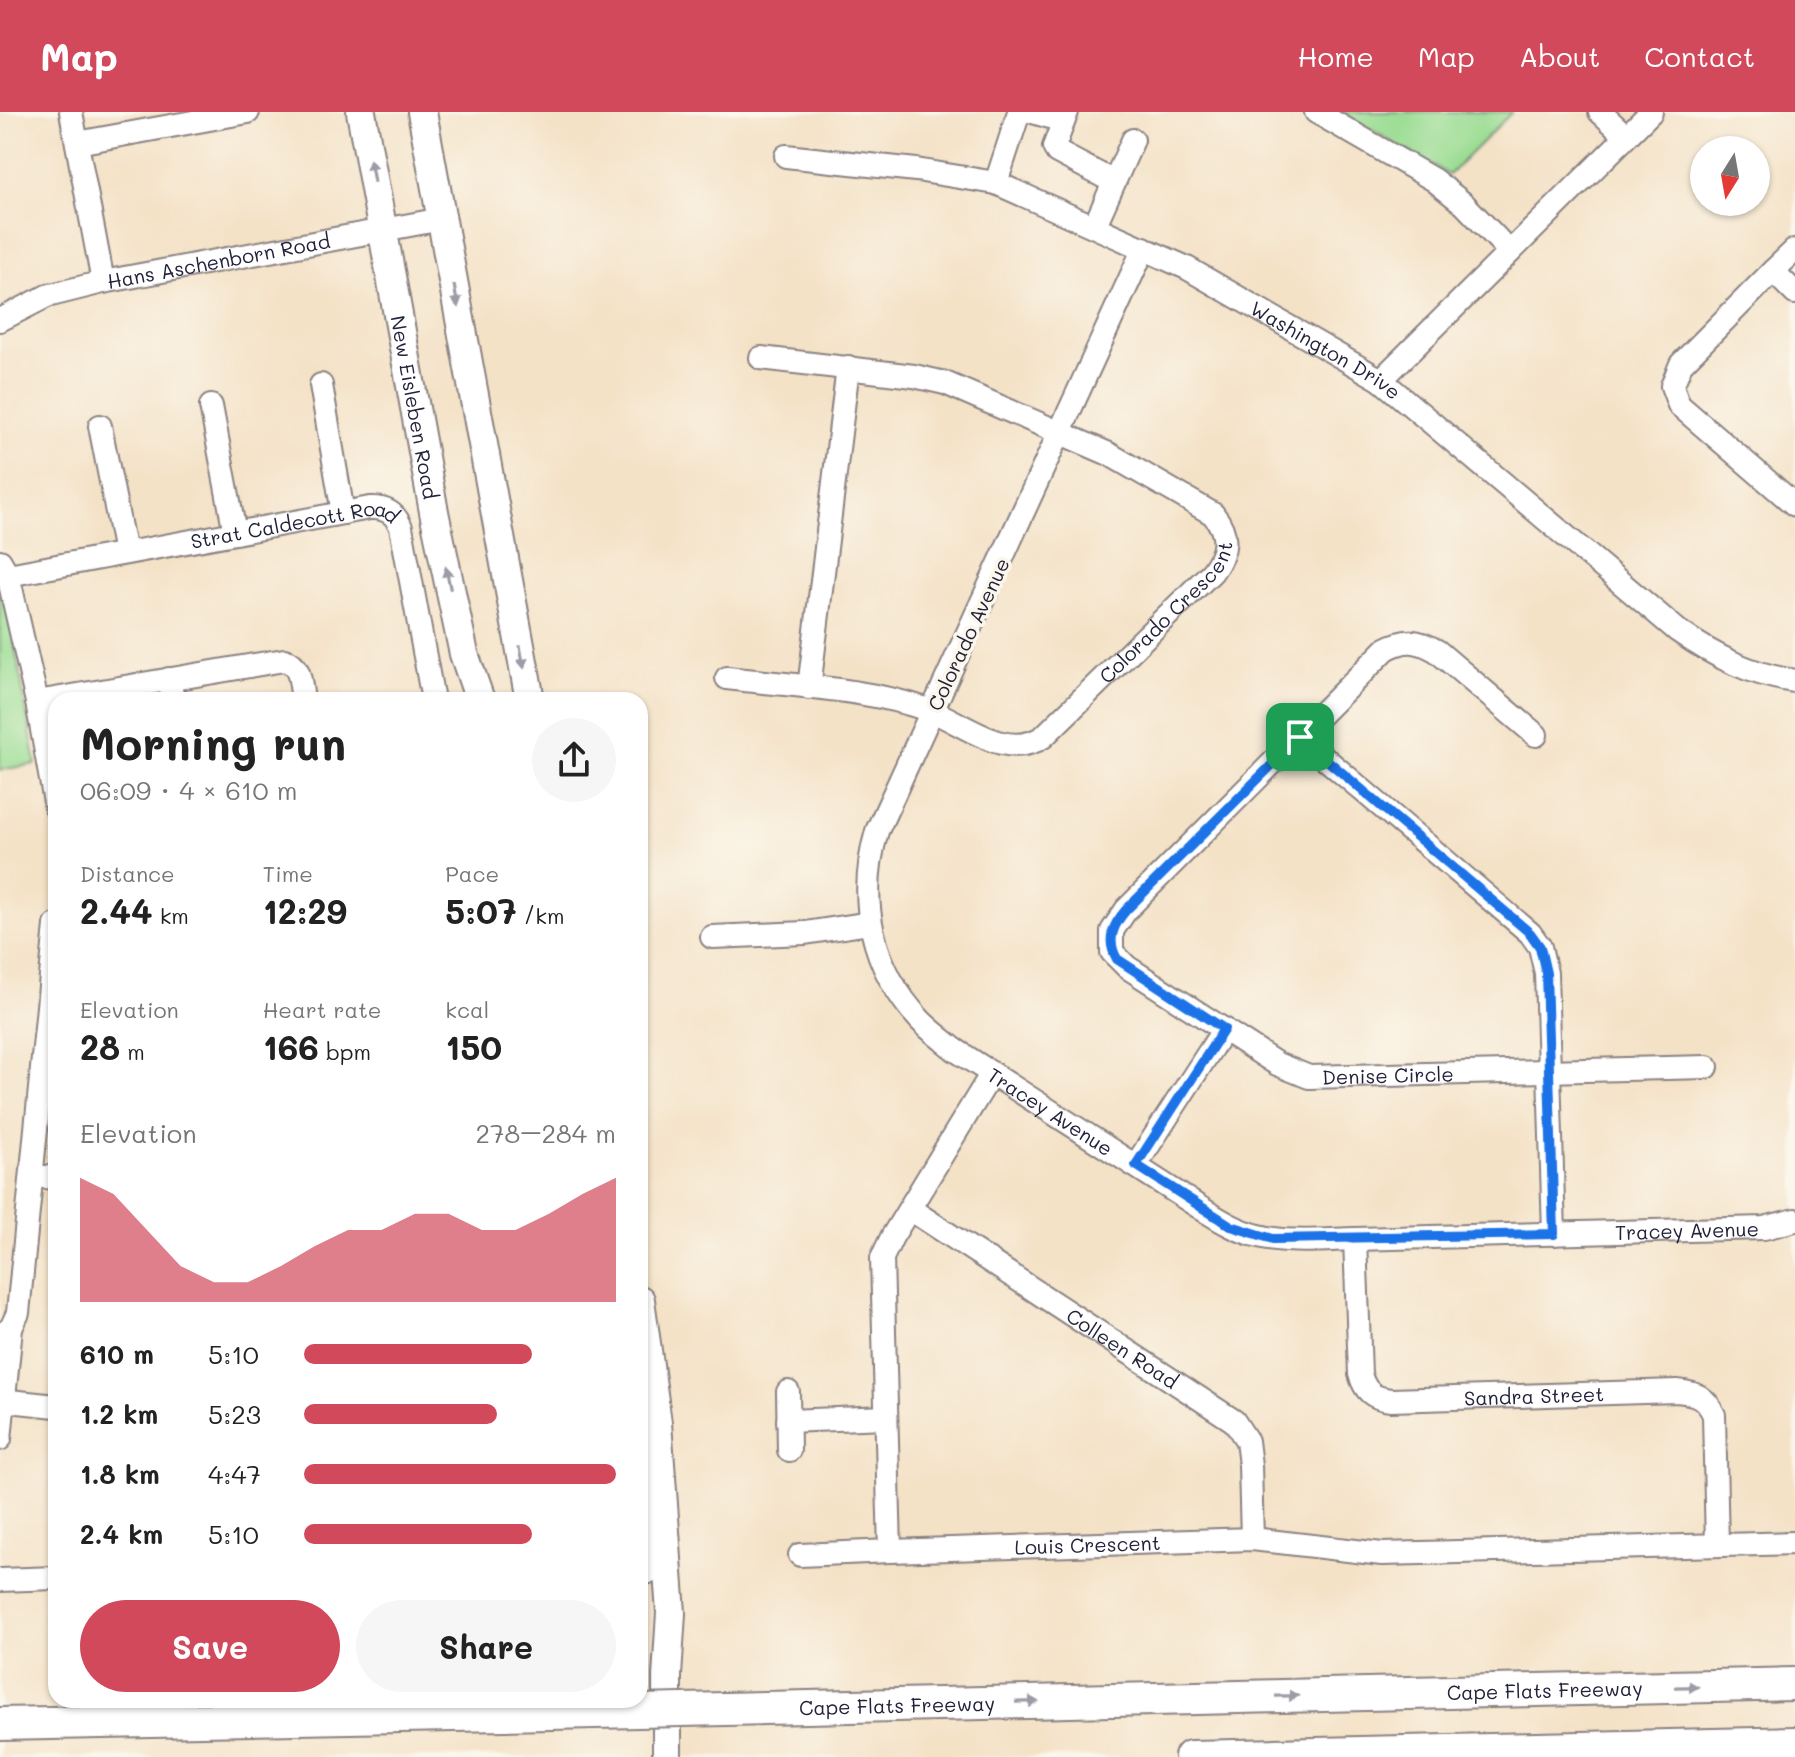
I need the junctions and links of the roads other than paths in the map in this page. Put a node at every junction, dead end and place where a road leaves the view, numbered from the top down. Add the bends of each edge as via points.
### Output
1 (71, 112) edge
2 (248, 112) edge
3 (361, 112) edge
4 (422, 112) edge
5 (1019, 112) edge
6 (1033, 112) edge
7 (1316, 112) edge
8 (1600, 112) edge
9 (1651, 112) edge
10 (1065, 117) edge
11 (159, 120) edge
12 (1626, 136) junction
13 (1133, 140) dead end
14 (77, 143) junction
15 (786, 156) dead end
16 (1114, 182) junction
17 (996, 183) junction
18 (442, 219) junction
19 (1095, 225) junction
20 (383, 230) junction
21 (1144, 248) junction
22 (1795, 250) edge
23 (1510, 252) junction
24 (1773, 271) junction
25 (103, 282) junction
26 (1795, 293) edge
27 (0, 320) edge
28 (761, 358) dead end
29 (848, 367) junction
30 (1381, 380) junction
31 (321, 385) dead end
32 (211, 406) dead end
33 (100, 426) dead end
34 (1060, 433) junction
35 (1795, 505) edge
36 (343, 513) junction
37 (235, 533) junction
38 (125, 553) junction
39 (4, 568) edge
40 (727, 678) dead end
41 (1795, 681) edge
42 (809, 688) junction
43 (171, 690) edge
44 (149, 692) edge
45 (302, 692) edge
46 (431, 692) edge
47 (477, 692) edge
48 (529, 692) edge
49 (48, 701) edge
50 (37, 702) junction
51 (932, 712) junction
52 (1536, 735) dead end
53 (1300, 737) junction
54 (48, 763) edge
55 (870, 923) junction
56 (712, 937) dead end
57 (922, 1023) joint
58 (1224, 1029) junction
59 (48, 1059) edge
60 (1707, 1067) dead end
61 (1549, 1072) junction
62 (992, 1073) junction
63 (1136, 1165) junction
64 (32, 1176) junction
65 (48, 1177) edge
66 (910, 1209) junction
67 (1795, 1220) edge
68 (1554, 1234) junction
69 (1355, 1239) junction
70 (5, 1332) edge
71 (648, 1358) edge
72 (788, 1392) dead end
73 (2, 1400) edge
74 (48, 1405) edge
75 (886, 1417) junction
76 (788, 1421) junction
77 (0, 1439) edge
78 (789, 1450) dead end
79 (1252, 1539) junction
80 (1795, 1543) edge
81 (1717, 1545) junction
82 (890, 1551) junction
83 (648, 1553) edge
84 (800, 1555) dead end
85 (48, 1578) edge
86 (0, 1580) edge
87 (667, 1676) junction
88 (1795, 1684) edge
89 (0, 1724) edge
90 (1795, 1743) edge
91 (667, 1757) edge
92 (1191, 1757) edge

1 - 14 street
2 - 11 street
20 -> 3 main road, New Eisleben Road
4 - 18 main road
5 - 17 street
6 - 10 street
7 - 23 street via 1434,180
8 - 12 street
9 - 12 street
10 - 16 street via 1054,142 1057,152
11 - 14 street
12 - 23 street
13 - 16 street
14 - 25 street
15 - 17 street, Washington Drive
16 - 19 street
17 - 19 street, Washington Drive
18 - 20 street, Hans Aschenborn Road
18 -> 48 main road
19 - 21 street, Washington Drive
20 - 25 street, Hans Aschenborn Road
47 -> 20 main road, New Eisleben Road via 434,512
21 - 30 street, Washington Drive
21 - 34 street, Colorado Avenue
22 - 24 street
23 - 30 street
24 - 26 street
24 - 35 street via 1681,364 1672,386 1679,405
25 - 27 street, Hans Aschenborn Road via 47,296
28 - 29 street, Colorado Crescent
29 - 34 street, Colorado Crescent via 945,383
29 - 42 street
30 - 41 street, Washington Drive via 1678,631 1740,667
31 - 36 street
32 - 37 street
33 - 38 street
34 - 51 street, Colorado Avenue
34 - 51 street, Colorado Crescent via 1109,454 1213,514 1225,535 1221,559 1030,745 999,743
36 - 37 street, Strat Caldecott Road
36 - 46 street, Strat Caldecott Road via 384,509 399,521
37 - 38 street, Strat Caldecott Road
38 - 39 street, Strat Caldecott Road
39 - 50 street
40 - 42 street, Colorado Crescent
42 - 51 street, Colorado Crescent via 879,696
43 - 44 street
43 - 45 street via 284,660 297,667
49 - 50 street
50 - 54 street
51 - 55 street, Colorado Avenue via 869,858
52 - 53 street via 1453,663 1411,640 1386,649
53 - 58 street, Denise Circle via 1126,910 1112,931 1117,959
53 - 61 street via 1535,940 1545,960
55 - 56 street via 805,933
55 - 57 street, Colorado Avenue via 892,981
57 - 62 street, Tracey Avenue
58 - 61 street, Denise Circle via 1277,1064 1309,1077
58 - 63 street
59 - 64 street
60 - 61 street, Denise Circle
61 - 68 street
62 - 63 street, Tracey Avenue
62 - 66 street
63 - 69 street, Tracey Avenue via 1253,1235
64 - 65 street
64 - 70 street via 18,1313
66 - 75 street via 882,1258
66 - 79 street, Colleen Road via 1234,1421 1247,1441
67 - 68 street, Tracey Avenue via 1764,1228
68 - 69 street, Tracey Avenue
69 - 81 street, Sandra Street via 1360,1374 1370,1395 1391,1400 1695,1393 1708,1401 1714,1415
70 - 73 street
71 - 87 main road via 671,1613
72 - 76 street
73 - 74 street
73 - 77 street
75 - 76 street
75 - 82 street
76 - 78 street
79 - 81 street, Louis Crescent via 1382,1554
79 - 82 street, Louis Crescent
80 - 81 street, Louis Crescent
82 - 84 street, Louis Crescent
83 - 87 main road
85 - 86 street
87 - 91 main road
89 -> 88 highway, Cape Flats Freeway, bridge
90 - 92 highway

